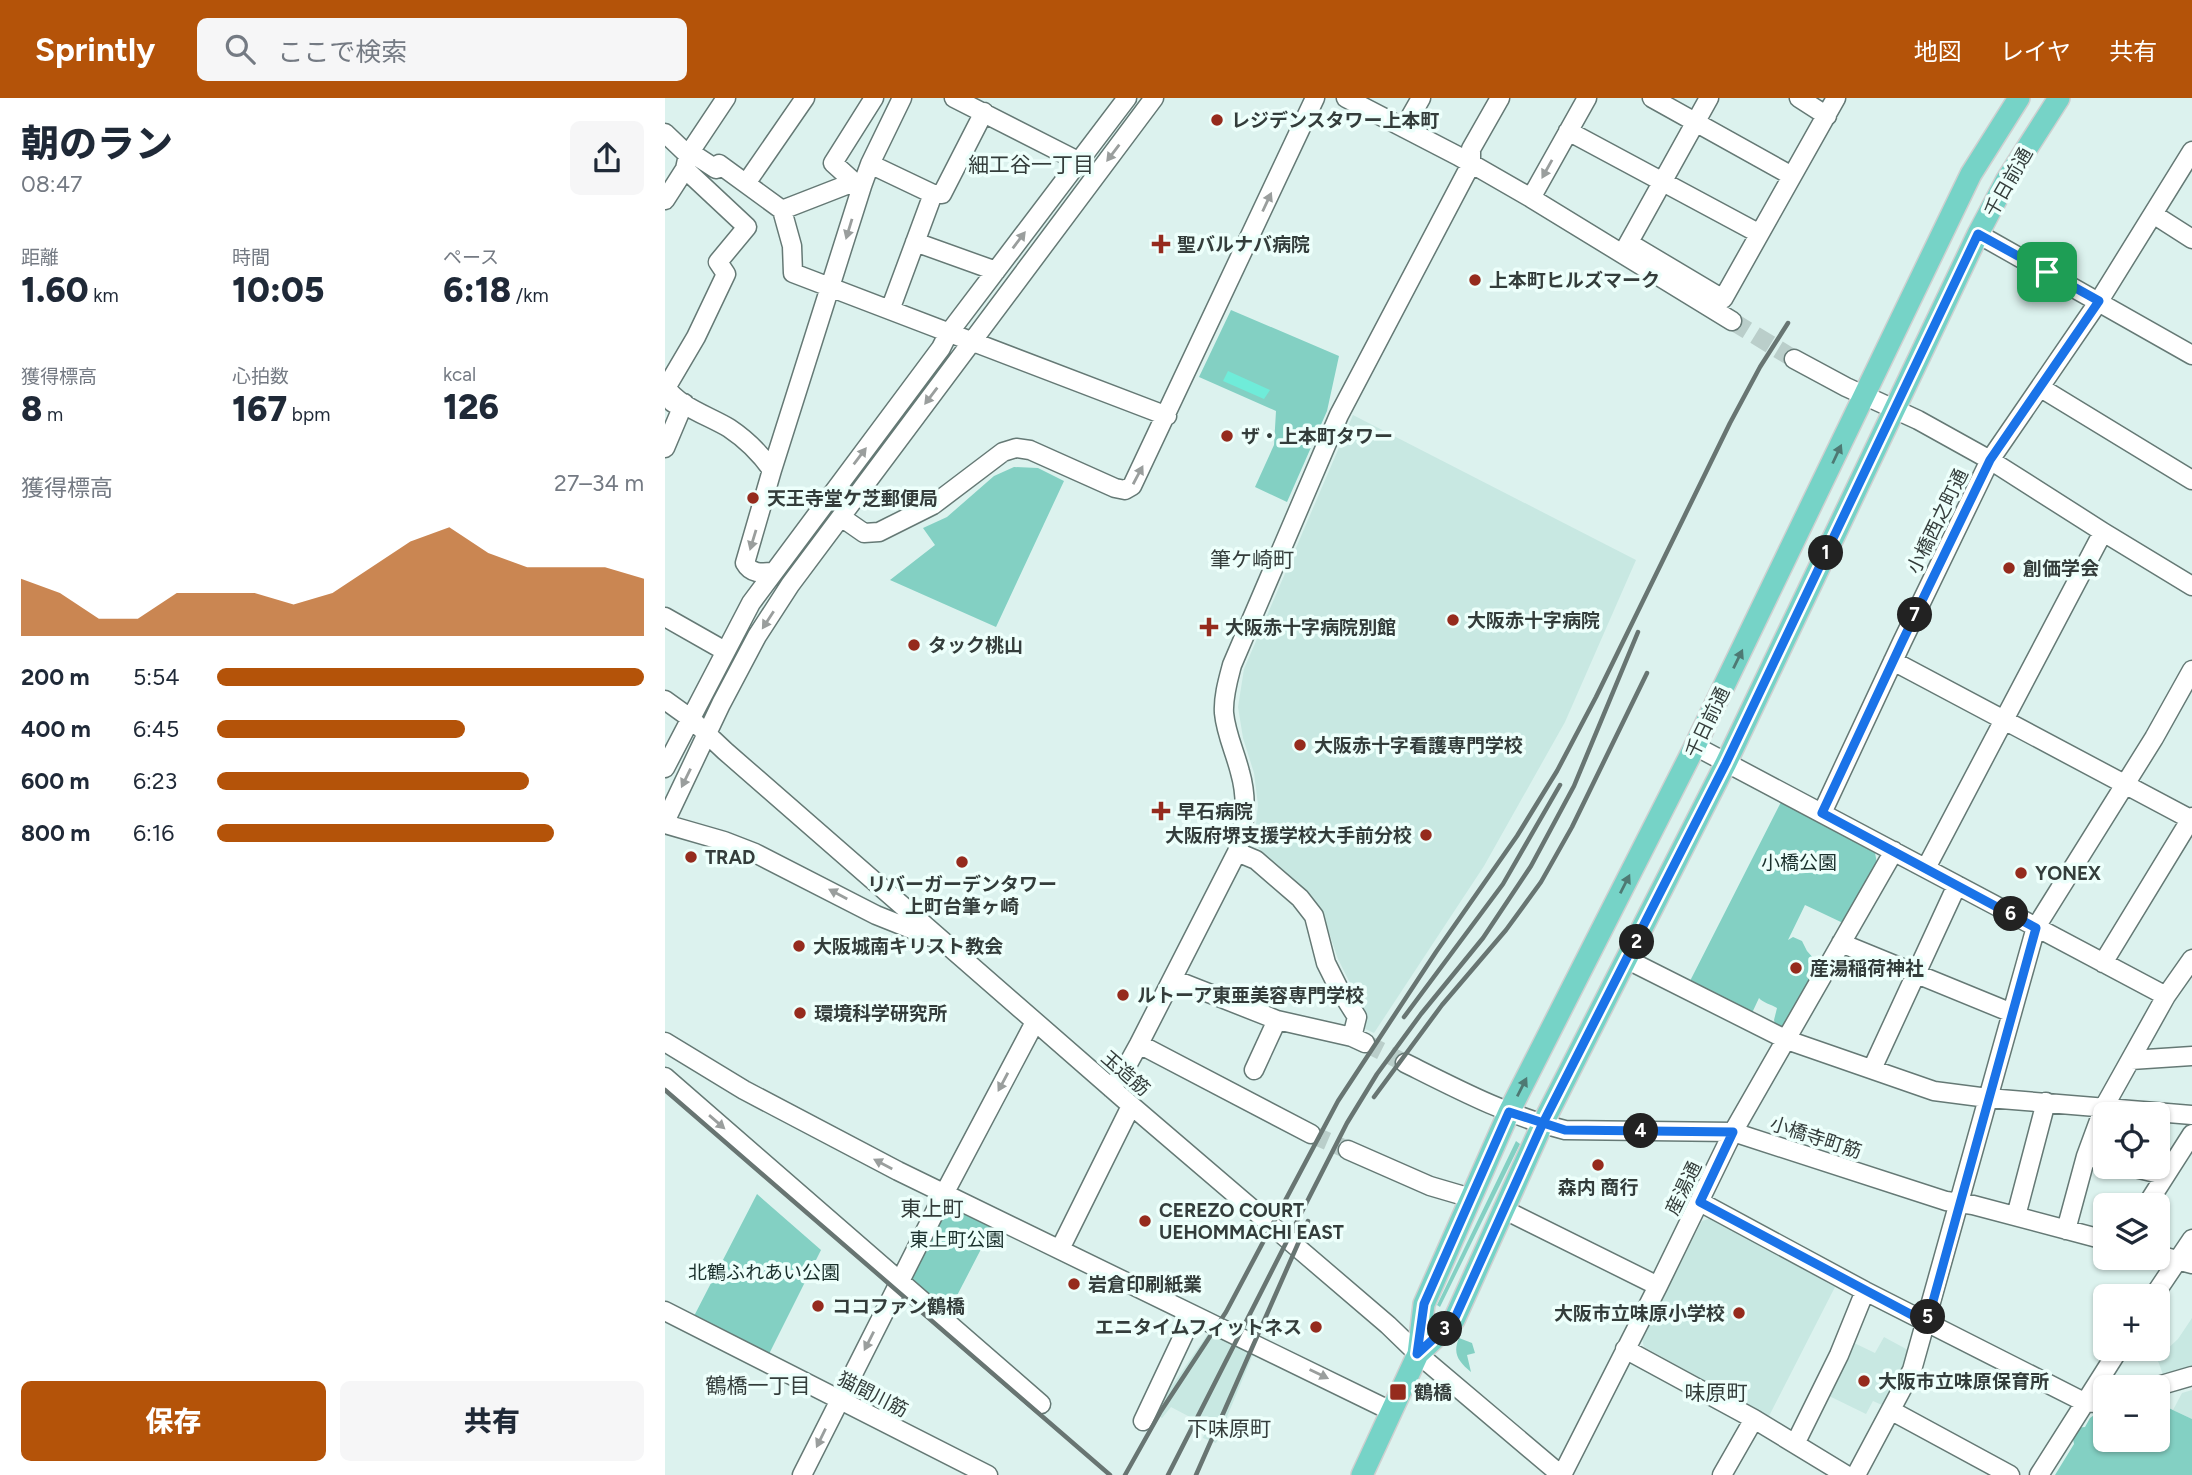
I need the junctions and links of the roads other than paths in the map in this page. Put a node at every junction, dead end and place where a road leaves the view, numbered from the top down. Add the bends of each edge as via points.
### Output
1 (726, 98) edge
2 (805, 98) edge
3 (874, 98) edge
4 (902, 98) edge
5 (954, 98) edge
6 (1127, 98) edge
7 (1154, 98) edge
8 (1315, 98) edge
9 (1346, 98) edge
10 (1421, 98) edge
11 (1500, 98) edge
12 (1587, 98) edge
13 (1652, 98) edge
14 (1709, 98) edge
15 (1799, 98) edge
16 (1836, 98) edge
17 (2019, 98) edge
18 (2059, 98) edge
19 (984, 112) junction
20 (1827, 116) junction
21 (1696, 122) junction
22 (1404, 128) junction
23 (1568, 131) junction
24 (665, 133) edge
25 (2192, 151) edge
26 (688, 158) junction
27 (1078, 161) junction
28 (870, 164) junction
29 (1471, 164) junction
30 (1792, 176) junction
31 (1663, 181) junction
32 (747, 182) junction
33 (858, 184) junction
34 (933, 194) junction
35 (1531, 198) junction
36 (665, 200) edge
37 (782, 210) junction
38 (2153, 214) junction
39 (1758, 233) junction
40 (1978, 234) junction
41 (2192, 239) edge
42 (915, 242) junction
43 (1626, 248) junction
44 (996, 271) junction
45 (831, 288) junction
46 (2099, 301) junction
47 (890, 310) junction
48 (1732, 321) tunnel mouth
49 (948, 334) junction
50 (971, 341) junction
51 (2192, 355) edge
52 (1794, 359) tunnel mouth
53 (2041, 388) junction
54 (665, 392) edge
55 (1864, 396) junction
56 (684, 403) junction
57 (1895, 410) junction
58 (1167, 416) junction
59 (665, 448) edge
60 (1990, 460) junction
61 (772, 470) junction
62 (2192, 480) edge
63 (841, 517) junction
64 (2103, 533) junction
65 (773, 572) junction
66 (2192, 586) edge
67 (665, 617) edge
68 (725, 651) junction
69 (1893, 660) junction
70 (2192, 670) edge
71 (665, 700) edge
72 (690, 718) junction
73 (2004, 719) junction
74 (708, 734) junction
75 (1695, 746) junction
76 (1726, 763) junction
77 (665, 768) edge
78 (2126, 784) junction
79 (1822, 813) junction
80 (2192, 819) edge
81 (665, 823) edge
82 (1894, 851) junction
83 (1237, 852) junction
84 (1926, 868) junction
85 (1957, 885) junction
86 (2036, 928) junction
87 (944, 942) junction
88 (1841, 943) junction
89 (2192, 959) edge
90 (1628, 960) junction
91 (2103, 963) junction
92 (1916, 973) junction
93 (1173, 979) junction
94 (2166, 996) junction
95 (2012, 1013) junction
96 (1277, 1020) junction
97 (1035, 1022) junction
98 (1787, 1040) junction
99 (665, 1042) edge
100 (1139, 1044) junction
101 (2192, 1056) edge
102 (2131, 1060) junction
103 (1405, 1063) tunnel mouth
104 (1872, 1069) junction
105 (1254, 1070) dead end
106 (665, 1077) edge
107 (1111, 1088) junction
108 (1988, 1098) junction
109 (2046, 1102) junction
110 (2107, 1102) edge
111 (1131, 1105) junction
112 (2093, 1106) edge
113 (1509, 1112) junction
114 (2170, 1113) edge
115 (2192, 1115) edge
116 (1542, 1125) junction
117 (1733, 1132) junction
118 (1311, 1134) tunnel mouth
119 (2192, 1134) edge
120 (2093, 1137) edge
121 (1348, 1150) tunnel mouth
122 (2086, 1156) junction
123 (2093, 1158) edge
124 (2170, 1166) edge
125 (944, 1194) junction
126 (1471, 1198) junction
127 (1700, 1202) junction
128 (1959, 1203) junction
129 (1503, 1209) junction
130 (2016, 1216) junction
131 (2066, 1230) junction
132 (2093, 1237) edge
133 (2192, 1239) edge
134 (1060, 1249) junction
135 (2185, 1262) edge
136 (900, 1281) junction
137 (2165, 1284) edge
138 (1658, 1286) junction
139 (1865, 1291) junction
140 (665, 1311) edge
141 (1193, 1315) junction
142 (1927, 1323) junction
143 (1625, 1349) junction
144 (1417, 1354) junction
145 (2111, 1361) edge
146 (2192, 1376) edge
147 (2170, 1382) edge
148 (839, 1400) junction
149 (2084, 1402) junction
150 (1041, 1404) dead end
151 (2093, 1404) edge
152 (1391, 1411) junction
153 (1892, 1411) junction
154 (1755, 1419) junction
155 (1143, 1421) dead end
156 (1795, 1444) junction
157 (802, 1475) edge
158 (988, 1475) edge
159 (1362, 1475) edge
160 (1561, 1475) edge
161 (1722, 1475) edge
162 (1846, 1475) edge
163 (1856, 1475) edge
164 (2010, 1475) edge
165 (2039, 1475) edge

1 - 26 street
2 - 32 street
3 - 33 street via 833,163
4 - 28 street
5 - 19 street
6 - 27 street
7 -> 50 street
58 -> 8 street
9 - 22 street
10 - 22 street
11 - 29 street via 1471,149
12 - 23 street
13 - 21 street
14 - 21 street
15 - 20 street
16 - 20 street
17 - 55 main road, 千日前通 via 1971,174
18 - 40 main road, 千日前通
19 - 27 street
19 - 34 street via 942,194
20 - 30 street
21 - 30 street
21 - 31 street
22 - 29 street
23 - 31 street
23 -> 35 street
24 - 26 street
25 - 38 street, 小橋西之町通
26 - 32 street via 716,169 719,163
26 - 36 street
26 - 54 street via 747,227 717,262 726,274
44 -> 27 street
28 - 33 street
28 - 34 street
29 - 35 street
29 - 83 street via 1339,415 1232,665 1224,713 1246,805
30 - 39 street
31 - 39 street
31 - 43 street
32 - 37 street
33 - 37 street
33 -> 45 street
34 - 42 street
35 - 43 street
37 - 45 street via 792,246 793,273
38 - 41 street
38 - 46 street, 小橋西之町通
39 - 43 street via 1723,299
40 - 46 street
40 - 57 main road, 千日前通
42 - 44 street
42 - 47 street
43 - 48 street
44 - 49 street
45 - 47 street
45 - 61 street
46 - 51 street
46 - 53 street, 小橋西之町通
47 - 49 street
49 - 50 street
65 -> 49 street
50 - 58 street
50 -> 63 street
52 - 55 street
53 - 60 street, 小橋西之町通
53 - 62 street
54 - 56 street
55 - 57 street
75 -> 55 main road, 千日前通
56 - 59 street
56 - 61 street via 757,449
57 - 60 street
57 - 76 main road, 千日前通
63 -> 58 street via 865,533 879,532 933,505 994,457 1016,448 1125,490 1132,486
60 - 64 street
60 - 69 street, 小橋西之町通
61 -> 65 street via 745,563 753,571
63 -> 74 street via 757,636
64 - 66 street
64 - 73 street
65 - 68 street
67 - 68 street
68 - 72 street
69 - 73 street
69 - 79 street, 小橋西之町通
70 - 78 street
71 - 72 street, 玉造筋
72 - 74 street, 玉造筋
72 - 77 street
73 - 78 street
73 - 84 street
74 -> 81 street
74 - 87 street, 玉造筋
75 - 76 street
113 -> 75 main road, 千日前通
76 - 79 street
76 - 90 main road, 千日前通
78 - 80 street
78 - 86 street
79 - 82 street
80 - 91 street
87 -> 81 street via 876,915 755,853
82 - 84 street
82 - 88 street, 産湯通
83 - 93 street
83 - 96 street via 1256,860 1314,916 1326,962 1356,1017 1359,1040
84 - 85 street
85 - 86 street
85 - 92 street
86 - 91 street
86 - 95 street
87 - 97 street, 玉造筋
88 - 92 street
88 - 98 street, 産湯通
89 - 94 street
90 - 98 street
90 - 116 main road, 千日前通
91 - 94 street
92 - 95 street
92 - 104 street
93 - 96 street
93 - 100 street
94 - 102 street
95 - 108 street
96 - 105 street
97 - 107 street, 玉造筋
97 -> 125 street
98 - 104 street
98 - 117 street, 産湯通
125 -> 99 street via 755,1096
100 - 107 street
100 - 118 street
101 - 102 street
102 - 110 street
103 - 113 street, 小橋寺町筋
104 - 108 street via 1934,1091
106 -> 136 street
107 - 111 street, 玉造筋
108 - 109 street
108 - 128 street
109 - 112 street
109 - 130 street
111 - 134 street
111 - 144 street, 玉造筋
113 - 116 street, 小橋寺町筋
113 - 126 main road, 千日前通
114 - 115 street
116 - 117 street, 小橋寺町筋 via 1565,1130
116 - 129 main road, 千日前通
117 - 127 street, 産湯通
117 - 128 street, 小橋寺町筋
119 - 124 street
120 - 122 street
121 - 126 street via 1430,1186
122 - 123 street
122 - 131 street
125 - 134 street
125 - 136 street
126 - 144 main road, 千日前通 via 1424,1304
127 - 138 street, 産湯通
127 - 139 street
128 - 130 street, 小橋寺町筋
128 - 142 street
129 - 138 street
129 - 144 main road, 千日前通 via 1454,1320
130 - 131 street, 小橋寺町筋
131 - 132 street, 小橋寺町筋
133 - 135 street
134 - 141 street
135 - 137 street
136 -> 148 street
136 - 150 street
138 - 143 street, 産湯通
139 - 142 street
139 - 156 street
140 - 148 street, 猫間川筋
141 -> 152 street
141 - 155 street
142 - 149 street
142 - 153 street
143 - 154 street
143 - 160 street, 産湯通
144 - 152 main road, 千日前通
144 - 160 street, 玉造筋
145 - 149 street
146 - 147 street
148 -> 157 street
148 - 158 street, 猫間川筋
149 - 151 street
149 - 165 street
152 - 159 main road, 千日前通
153 - 163 street
153 - 164 street
154 - 156 street
154 - 161 street
156 - 162 street

